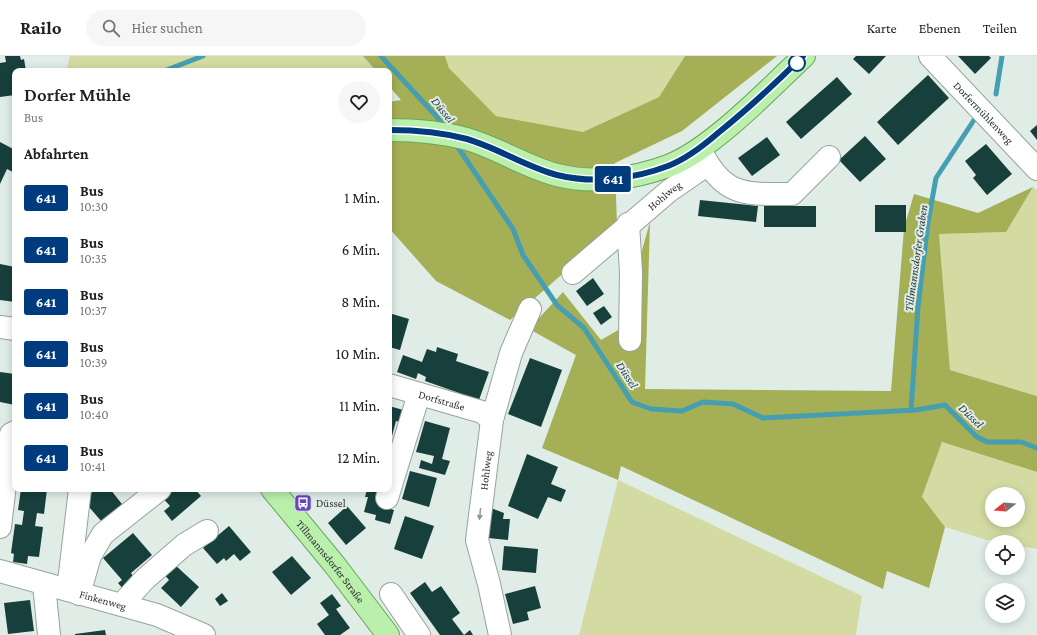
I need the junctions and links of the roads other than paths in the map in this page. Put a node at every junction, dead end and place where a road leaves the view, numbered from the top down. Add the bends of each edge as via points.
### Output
1 (804, 56) edge
2 (930, 56) edge
3 (392, 130) edge
4 (704, 156) junction
5 (829, 157) dead end
6 (1037, 169) edge
7 (628, 224) junction
8 (573, 273) dead end
9 (530, 309) dead end
10 (0, 327) edge
11 (12, 328) edge
12 (630, 340) dead end
13 (392, 386) edge
14 (420, 394) junction
15 (492, 420) junction
16 (12, 434) edge
17 (392, 482) edge
18 (80, 492) edge
19 (156, 492) edge
20 (274, 492) edge
21 (389, 492) edge
22 (387, 498) dead end
23 (0, 527) edge
24 (207, 531) dead end
25 (0, 571) edge
26 (44, 584) junction
27 (73, 592) junction
28 (391, 594) dead end
29 (122, 604) junction
30 (49, 635) edge
31 (204, 635) edge
32 (388, 635) edge
33 (419, 635) edge
34 (500, 635) edge

1 - 4 main road via 734,121
2 - 6 street, Dorfermühlenweg
3 - 4 main road via 420,130 467,139 557,175 580,179 606,180 637,175
4 - 5 street via 728,186 747,194 792,194
4 - 7 street, Hohlweg via 669,191
7 - 8 street, Hohlweg
7 - 12 street via 631,272
9 - 15 street, Hohlweg via 511,353
10 - 11 street
13 - 14 street, Dorfstraße
14 - 15 street, Dorfstraße via 482,412
14 - 17 street
15 -> 34 street, Hohlweg via 477,540
16 - 23 street
18 - 27 street
19 - 27 street via 103,534
20 - 32 main road, Tillmannsdorfer Straße
21 - 22 street
24 - 29 street via 184,546 156,570
25 - 26 street, Finkenweg
26 - 27 street, Finkenweg
26 - 30 street
27 - 29 street, Finkenweg
28 - 33 street
29 - 31 street, Finkenweg

